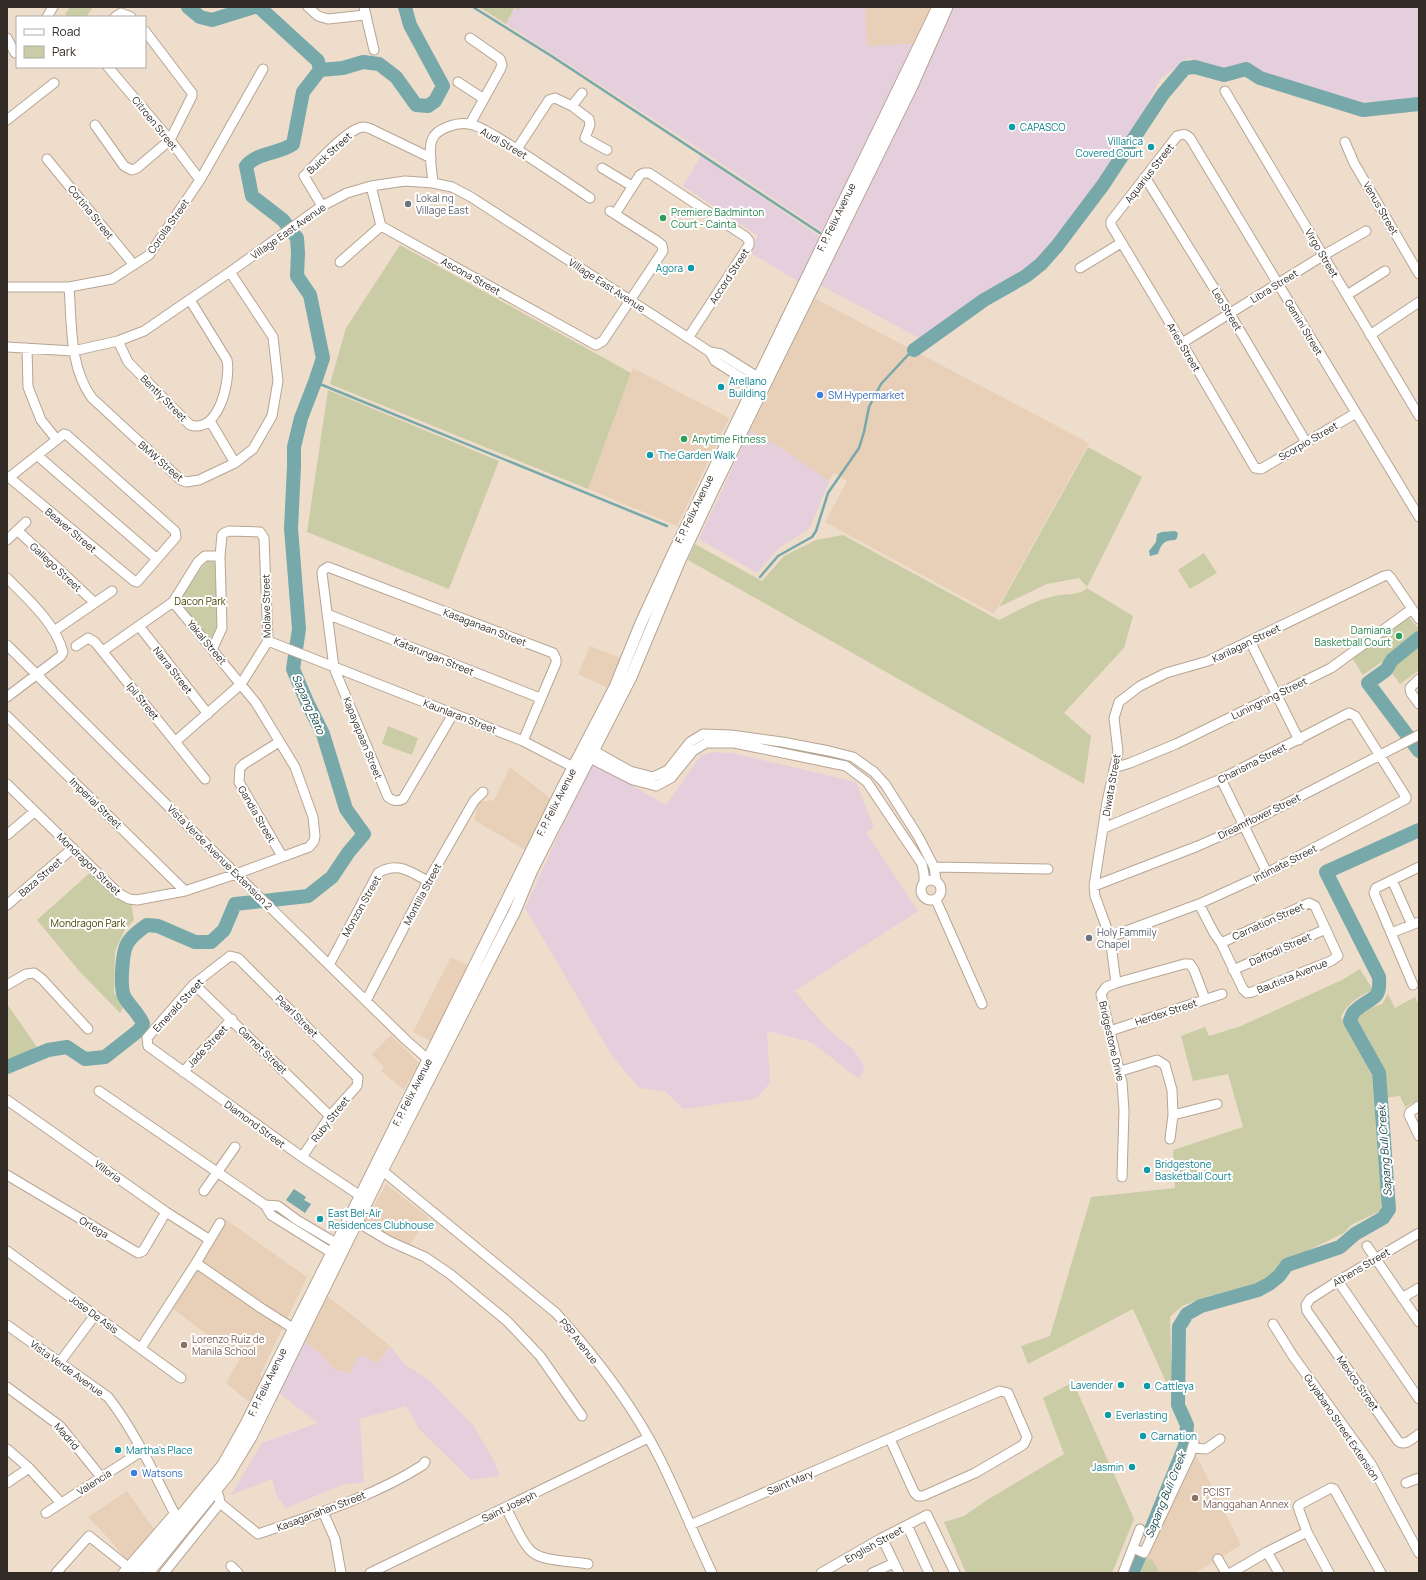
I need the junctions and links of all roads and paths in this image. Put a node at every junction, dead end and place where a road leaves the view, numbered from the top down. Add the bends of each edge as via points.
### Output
1 (53, 7) edge
2 (308, 7) edge
3 (938, 7) edge
4 (946, 7) edge
5 (364, 11) edge
6 (48, 16) edge
7 (116, 16) edge
8 (129, 16) edge
9 (146, 32) edge
10 (7, 38) edge
11 (470, 38) dead end
12 (374, 50) dead end
13 (16, 52) edge
14 (7, 59) edge
15 (109, 68) edge
16 (263, 69) dead end
17 (458, 82) dead end
18 (54, 83) dead end
19 (1225, 91) dead end
20 (582, 93) dead end
21 (484, 99) junction
22 (572, 106) junction
23 (7, 120) edge
24 (470, 124) junction
25 (95, 125) dead end
26 (1190, 138) joint
27 (170, 140) junction
28 (1345, 142) dead end
29 (517, 149) junction
30 (607, 150) dead end
31 (431, 158) junction
32 (47, 159) dead end
33 (602, 168) dead end
34 (1145, 177) junction
35 (200, 180) junction
36 (433, 183) junction
37 (371, 186) junction
38 (632, 186) junction
39 (590, 198) dead end
40 (322, 206) junction
41 (1111, 221) joint
42 (381, 226) junction
43 (1366, 231) dead end
44 (1121, 243) junction
45 (1324, 255) junction
46 (340, 262) dead end
47 (134, 265) junction
48 (1080, 268) dead end
49 (1385, 271) dead end
50 (230, 272) junction
51 (1419, 274) edge
52 (1278, 284) junction
53 (7, 287) edge
54 (69, 288) junction
55 (1347, 295) junction
56 (190, 300) junction
57 (630, 300) junction
58 (1417, 307) edge
59 (1230, 314) junction
60 (1370, 335) junction
61 (688, 338) junction
62 (118, 341) junction
63 (1182, 343) junction
64 (7, 347) edge
65 (27, 348) junction
66 (73, 351) junction
67 (760, 384) junction
68 (1356, 413) junction
69 (1419, 416) edge
70 (210, 421) junction
71 (57, 440) junction
72 (1306, 442) junction
73 (38, 456) junction
74 (235, 463) junction
75 (1260, 469) joint
76 (1419, 517) edge
77 (26, 522) dead end
78 (17, 530) junction
79 (7, 540) edge
80 (220, 556) junction
81 (157, 559) junction
82 (328, 567) joint
83 (7, 578) edge
84 (112, 590) dead end
85 (173, 602) junction
86 (95, 603) junction
87 (1412, 609) junction
88 (327, 614) junction
89 (1419, 619) edge
90 (139, 626) junction
91 (54, 631) junction
92 (268, 641) junction
93 (1250, 641) junction
94 (7, 645) edge
95 (76, 646) dead end
96 (213, 648) junction
97 (103, 651) junction
98 (334, 668) junction
99 (37, 674) junction
100 (1419, 679) edge
101 (241, 684) junction
102 (1275, 694) junction
103 (7, 697) edge
104 (540, 698) junction
105 (1419, 704) edge
106 (208, 714) junction
107 (453, 714) junction
108 (7, 716) edge
109 (1114, 718) joint
110 (1419, 735) edge
111 (1299, 740) junction
112 (176, 741) junction
113 (522, 741) junction
114 (279, 742) junction
115 (782, 742) junction
116 (587, 752) junction
117 (779, 752) junction
118 (1380, 755) junction
119 (1114, 768) junction
120 (578, 769) junction
121 (874, 772) junction
122 (205, 779) dead end
123 (1222, 780) junction
124 (867, 782) junction
125 (7, 784) edge
126 (483, 792) dead end
127 (34, 812) junction
128 (1243, 826) junction
129 (1104, 828) junction
130 (7, 834) edge
131 (73, 848) junction
132 (282, 856) junction
133 (934, 867) junction
134 (1419, 867) edge
135 (1048, 869) dead end
136 (1267, 873) junction
137 (236, 874) junction
138 (1392, 880) junction
139 (428, 881) junction
140 (936, 881) junction
141 (924, 883) junction
142 (1094, 886) junction
143 (185, 891) junction
144 (936, 900) junction
145 (1199, 904) junction
146 (7, 905) edge
147 (1416, 923) edge
148 (1326, 929) junction
149 (1391, 933) junction
150 (1110, 937) junction
151 (1221, 943) junction
152 (233, 955) joint
153 (329, 965) junction
154 (1233, 970) junction
155 (1116, 983) junction
156 (194, 984) junction
157 (7, 985) edge
158 (1413, 985) dead end
159 (1222, 994) dead end
160 (1205, 999) junction
161 (366, 1001) junction
162 (982, 1004) dead end
163 (232, 1019) junction
164 (88, 1029) dead end
165 (1110, 1030) junction
166 (146, 1043) joint
167 (432, 1063) junction
168 (1121, 1071) junction
169 (183, 1072) junction
170 (358, 1081) joint
171 (99, 1091) dead end
172 (7, 1100) edge
173 (1217, 1104) dead end
174 (1419, 1106) edge
175 (1173, 1115) junction
176 (330, 1116) junction
177 (1419, 1136) edge
178 (1170, 1140) dead end
179 (235, 1147) dead end
180 (302, 1158) junction
181 (379, 1168) junction
182 (217, 1172) junction
183 (7, 1175) edge
184 (1122, 1178) dead end
185 (204, 1191) dead end
186 (364, 1199) junction
187 (166, 1212) junction
188 (353, 1220) junction
189 (220, 1223) dead end
190 (1419, 1233) edge
191 (210, 1240) junction
192 (1366, 1246) dead end
193 (338, 1248) junction
194 (7, 1251) edge
195 (1374, 1259) junction
196 (196, 1263) junction
197 (1338, 1281) junction
198 (1419, 1288) edge
199 (1402, 1298) junction
200 (1306, 1304) joint
201 (95, 1314) junction
202 (1419, 1322) edge
203 (7, 1324) edge
204 (1272, 1324) dead end
205 (297, 1331) junction
206 (141, 1348) junction
207 (60, 1362) junction
208 (181, 1378) dead end
209 (7, 1387) edge
210 (1419, 1399) edge
211 (582, 1416) dead end
212 (1419, 1434) edge
213 (648, 1438) junction
214 (890, 1439) junction
215 (1220, 1439) dead end
216 (7, 1449) edge
217 (142, 1451) junction
218 (425, 1462) dead end
219 (29, 1468) junction
220 (101, 1477) junction
221 (1419, 1478) edge
222 (7, 1483) edge
223 (1406, 1483) dead end
224 (216, 1490) junction
225 (61, 1503) junction
226 (220, 1503) junction
227 (506, 1508) junction
228 (323, 1512) junction
229 (46, 1513) dead end
230 (177, 1517) junction
231 (690, 1525) junction
232 (907, 1525) junction
233 (1140, 1529) dead end
234 (1307, 1532) junction
235 (882, 1538) junction
236 (1133, 1548) junction
237 (1267, 1552) junction
238 (1419, 1553) edge
239 (1218, 1559) dead end
240 (894, 1563) junction
241 (588, 1564) dead end
242 (231, 1566) dead end
243 (382, 1570) edge
244 (129, 1571) edge
245 (56, 1573) edge
246 (148, 1573) edge
247 (164, 1573) edge
248 (238, 1573) edge
249 (341, 1573) edge
250 (370, 1573) edge
251 (712, 1573) edge
252 (821, 1573) edge
253 (872, 1573) edge
254 (899, 1573) edge
255 (929, 1573) edge
256 (955, 1573) edge
257 (1123, 1573) edge
258 (1226, 1573) edge
259 (1231, 1573) edge
260 (1279, 1573) edge
261 (1329, 1573) edge
262 (1381, 1573) edge

1 - 6 street
2 - 5 street via 318,16 328,19
3 - 67 main road, F. P. Felix Avenue
4 - 67 main road, F. P. Felix Avenue via 912,86
5 - 12 street
7 - 8 street via 121,13
9 - 27 street via 192,93
10 - 13 street
11 - 21 street via 500,59 502,65
13 - 14 street
15 - 27 street, Citroen Street
16 - 35 street, Corolla Street
17 - 21 street
18 - 23 street
19 - 45 street, Virgo Street
20 - 22 street
21 - 24 street
22 - 29 street via 555,98 548,100
22 - 30 street via 589,119 590,125 585,138
24 - 29 street, Audi Street
24 - 31 street, Audi Street via 449,126 435,135 431,144
25 - 27 street via 124,166 132,170
26 - 34 street, Aquarius Street via 1187,134 1177,136
26 - 52 street, Gemini Street
27 - 35 street, Citroen Street
28 - 51 street, Venus Street via 1354,163
29 - 39 street, Audi Street
31 - 36 street, Audi Street
31 - 40 street, Buick Street via 371,129 359,128 346,136 304,176
32 - 47 street, Cortina Street
33 - 38 street
34 - 41 street, Aquarius Street
34 - 59 street, Leo Street
35 - 47 street, Corolla Street via 149,255
36 - 37 street, Village East Avenue via 405,181
36 - 57 street, Village East Avenue via 452,187 472,197
37 - 40 street, Village East Avenue via 347,193
37 - 42 street
38 - 57 street, Accord Street via 612,212 657,240 662,245 662,251
38 - 61 street, Accord Street via 640,175 649,173 750,241
40 - 50 street, Village East Avenue
41 - 44 street, Aries Street
42 - 46 street
42 - 57 street, Ascona Street via 593,344 603,341
43 - 45 street, Libra Street
44 - 48 street
44 - 63 street, Aries Street
45 - 52 street, Libra Street
45 - 55 street, Virgo Street
47 - 54 street, Corolla Street via 112,279
49 - 55 street
50 - 56 street, Village East Avenue
50 - 74 street, BMW Street via 273,337 278,381 272,416 253,449
52 - 59 street, Libra Street
52 - 68 street, Gemini Street
53 - 54 street, Corolla Street
54 - 66 street, BMW Street
55 - 60 street, Virgo Street
56 - 62 street, Village East Avenue via 144,330
56 - 70 street via 227,360 229,369 228,381 219,407
57 - 61 street, Village East Avenue
58 - 60 street
59 - 63 street, Libra Street
59 - 72 street, Leo Street
60 - 69 street, Virgo Street
61 - 67 street, Village East Avenue via 710,352 721,354
62 - 66 street, Village East Avenue
62 - 70 street, Bently Street via 128,362 190,425 201,426
63 - 75 street, Aries Street via 1255,468
64 - 65 street, Village East Avenue
65 - 66 street, Village East Avenue
65 - 71 street via 28,387 41,420
66 - 74 street, BMW Street via 86,390 92,398 181,480 199,480
67 - 116 main road, F. P. Felix Avenue via 660,580
68 - 72 street, Scorpio Street
68 - 76 street, Gemini Street
70 - 74 street
71 - 73 street, Beaver Street
71 - 81 street, Beaver Street via 64,434 67,435 175,531 176,537
72 - 75 street, Scorpio Street
73 - 81 street
73 - 81 street, Beaver Street via 11,476 11,480 135,582
77 - 78 street
78 - 79 street
78 - 86 street, Gallego Street
80 - 85 street via 205,556 198,562
80 - 92 street, Molave Street via 224,533 260,532 264,538
80 - 96 street via 222,628
82 - 88 street, Kapayapaan Street via 322,573
82 - 104 street, Kasaganaan Street via 553,653 556,663
83 - 91 street via 35,606
84 - 86 street
85 - 90 street
85 - 96 street, Yakal Street
86 - 91 street
87 - 89 street
87 - 93 street, Karilagan Street via 1388,576
87 - 102 street, Luningning Street via 1331,668
88 - 98 street, Kapayapaan Street
88 - 104 street, Katarungan Street
90 - 97 street
90 - 106 street, Narra Street
91 - 99 street via 62,654
92 - 98 street, Kaunlaran Street
92 - 101 street, Molave Street
93 - 102 street
93 - 109 street, Karilagan Street via 1208,661 1166,673 1140,686 1119,702
94 - 99 street, Vista Verde Avenue Extension 2
95 - 97 street, Ipil Street via 91,638
96 - 101 street, Yakal Street
97 - 112 street, Ipil Street
98 - 107 street, Kaunlaran Street
98 - 107 street, Kapayapaan Street via 391,800 403,799
99 - 103 street
99 - 137 street, Vista Verde Avenue Extension 2
100 - 105 street via 1410,688
101 - 106 street, Molave Street
101 - 114 street, Mondragon Street via 256,703
102 - 111 street
102 - 119 street, Luningning Street via 1176,744
104 - 113 street, Kasaganaan Street
106 - 112 street, Molave Street
107 - 113 street, Kaunlaran Street
108 - 143 street, Imperial Street
109 - 119 street, Diwata Street via 1118,752
110 - 118 street, Dreamflower Street
111 - 118 street, Charisma Street via 1349,713 1355,716
111 - 123 street, Charisma Street
112 - 122 street, Ipil Street
113 - 120 street, Kaunlaran Street
114 - 132 street, Mondragon Street via 295,767 313,817 315,836 309,847
114 - 132 street, Gandia Street via 240,768 239,782
115 - 116 street via 702,734 690,742 668,770 653,777 630,771
115 - 117 street
115 - 121 street via 853,757
116 - 117 street via 633,780 656,786 671,778 693,751 706,743 734,744
116 - 120 main road, F. P. Felix Avenue
117 - 124 street via 846,766
118 - 128 street, Dreamflower Street
118 - 136 street, Intimate Street via 1405,793 1406,799
119 - 129 street, Diwata Street
120 - 167 main road, F. P. Felix Avenue
121 - 124 street
121 - 133 street via 918,836
123 - 128 street
123 - 129 street, Charisma Street
124 - 141 street via 922,864
125 - 127 street, Mondragon Street
126 - 139 street, Montilla Street via 474,801
127 - 130 street
127 - 131 street, Mondragon Street
128 - 136 street
128 - 142 street, Dreamflower Street
129 - 142 street, Diwata Street
131 - 143 street, Mondragon Street via 118,893 129,899 137,900
131 - 146 street, Baza Street
132 - 137 street, Mondragon Street
133 - 135 street
133 - 140 street
134 - 138 street
136 - 145 street, Intimate Street
137 - 143 street, Mondragon Street
137 - 153 street, Vista Verde Avenue Extension 2
138 - 147 street
138 - 149 street via 1376,888 1374,893
139 - 153 street, Monzon Street via 403,868 391,868 378,873
139 - 161 street, Montilla Street
140 - 141 street
140 - 144 street via 941,892
141 - 144 street via 921,888 922,895 929,900
142 - 150 street via 1095,896
144 - 162 street
145 - 150 street, Intimate Street
145 - 151 street, Bautista Avenue
147 - 149 street
148 - 151 street, Carnation Street via 1315,906 1305,903
148 - 154 street, Daffodil Street
148 - 154 street, Bautista Avenue via 1338,956 1331,961 1247,993
149 - 158 street
150 - 155 street
151 - 154 street, Bautista Avenue
152 - 156 street, Emerald Street
152 - 170 street, Pearl Street via 356,1075
153 - 161 street, Vista Verde Avenue Extension 2
155 - 160 street via 1190,964
155 - 165 street, Bridgestone Drive via 1106,987 1101,994
156 - 163 street, Garnet Street
156 - 166 street, Emerald Street via 147,1038
157 - 164 street via 26,974 34,973
159 - 160 street, Herdex Street
160 - 165 street, Herdex Street
161 - 167 street, Vista Verde Avenue Extension 2
163 - 169 street, Jade Street
163 - 176 street, Garnet Street
165 - 168 street, Bridgestone Drive
166 - 169 street, Diamond Street via 150,1049
167 - 181 main road, F. P. Felix Avenue
168 - 175 street via 1157,1060 1163,1062 1172,1090
168 - 184 street, Bridgestone Drive via 1124,1111
169 - 180 street, Diamond Street
170 - 176 street, Ruby Street
171 - 182 street
172 - 187 street, Villoria
173 - 175 street
174 - 177 street via 1410,1112 1409,1118
175 - 178 street
176 - 180 street, Ruby Street
179 - 182 street
180 - 186 street, Diamond Street
181 - 186 main road, F. P. Felix Avenue
181 - 213 street, PSP Avenue via 556,1313 625,1399
182 - 185 street
182 - 193 street via 264,1205 278,1206
183 - 187 street, Ortega via 138,1253 143,1251
186 - 188 main road, F. P. Felix Avenue
187 - 191 street, Villoria
188 - 193 main road, F. P. Felix Avenue
188 - 211 street via 389,1241 425,1256 507,1321 540,1356
189 - 191 street
190 - 195 street, Athens Street
191 - 196 street
192 - 195 street
193 - 205 main road, F. P. Felix Avenue
194 - 201 street, Jose De Asis
195 - 197 street, Athens Street
195 - 199 street
196 - 205 street
196 - 206 street
197 - 200 street, Athens Street
197 - 210 street
198 - 199 street
199 - 202 street
200 - 212 street, Mexico Street via 1307,1311 1398,1441 1404,1443
201 - 206 street, Jose De Asis
201 - 207 street
203 - 207 street, Vista Verde Avenue
204 - 238 street, Guyabano Street Extension via 1371,1464
205 - 224 main road, F. P. Felix Avenue via 250,1437 228,1475
205 - 230 main road, F. P. Felix Avenue via 223,1466
206 - 208 street, Jose De Asis
207 - 217 street, Vista Verde Avenue via 108,1397
209 - 220 street, Madrid via 60,1426
213 - 227 street, Saint Joseph
213 - 231 street, PSP Avenue via 660,1458
214 - 214 street, Saint Mary via 1000,1391 1008,1393 1027,1437 1024,1444 975,1473 923,1496 918,1496 914,1492
214 - 231 street, Saint Mary
215 - 236 street via 1206,1449 1193,1445 1144,1553
216 - 219 street
217 - 220 street, Valencia
217 - 230 street, Vista Verde Avenue
218 - 228 street, Kasaganahan Street via 402,1478
219 - 222 street
219 - 225 street
220 - 225 street, Valencia
221 - 223 street
224 - 226 street
224 - 230 main road, F. P. Felix Avenue
225 - 229 street, Valencia
226 - 228 street, Kasaganahan Street via 258,1534
226 - 247 street
227 - 241 street via 527,1546 535,1555
227 - 243 street, Saint Joseph
228 - 249 street via 335,1540
230 - 244 main road, F. P. Felix Avenue
230 - 246 main road, F. P. Felix Avenue
231 - 251 street, PSP Avenue
232 - 235 street, English Street
232 - 255 street
232 - 256 street, English Street via 927,1514
233 - 236 street
234 - 237 street
234 - 261 street
234 - 262 street via 1298,1505 1331,1488 1334,1489
235 - 240 street
235 - 252 street, English Street
236 - 257 street
237 - 259 street
237 - 260 street
239 - 258 street
240 - 253 street
240 - 254 street
242 - 248 street
243 - 250 street, Saint Joseph
244 - 245 street via 89,1536

